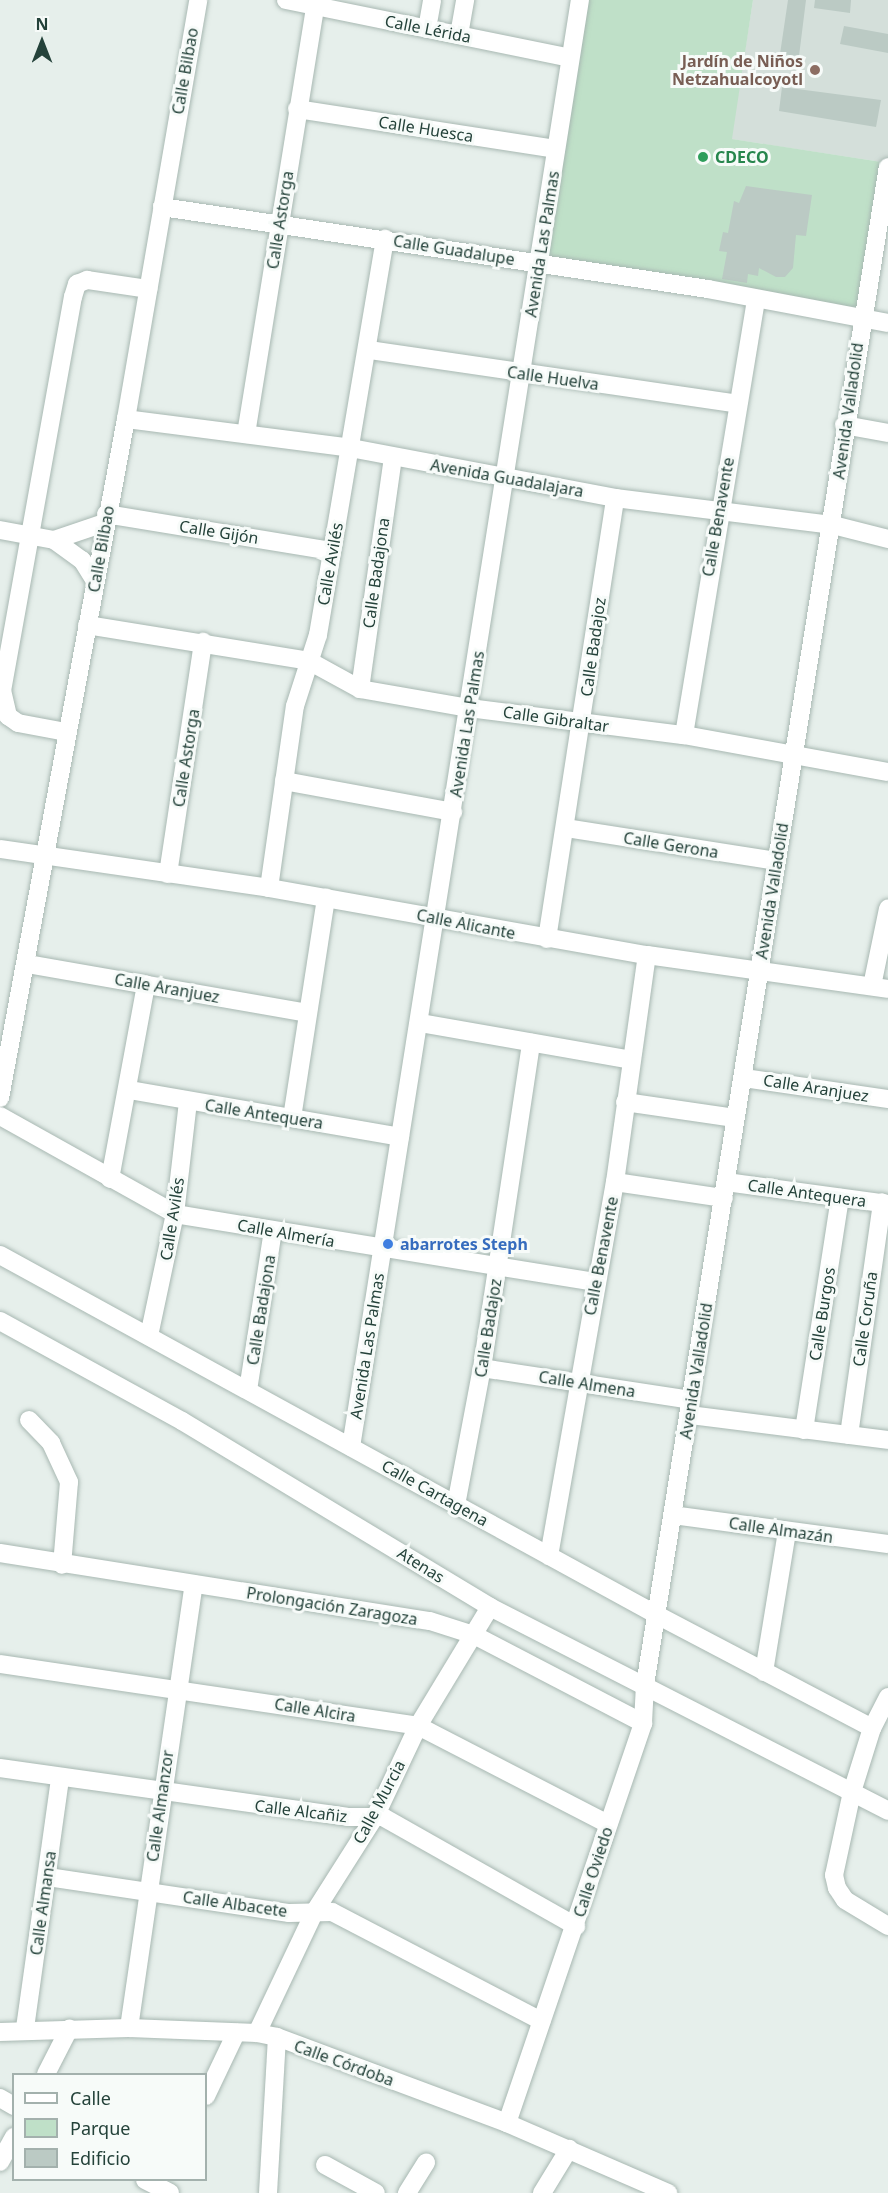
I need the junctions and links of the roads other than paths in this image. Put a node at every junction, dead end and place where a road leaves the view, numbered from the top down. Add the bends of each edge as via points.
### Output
1 (198, 0) edge
2 (286, 0) edge
3 (432, 0) edge
4 (465, 0) edge
5 (580, 0) edge
6 (315, 6) junction
7 (427, 29) junction
8 (459, 35) junction
9 (570, 58) junction
10 (297, 109) junction
11 (556, 149) junction
12 (888, 166) edge
13 (162, 207) junction
14 (280, 222) junction
15 (385, 239) junction
16 (540, 263) junction
17 (148, 289) junction
18 (756, 299) junction
19 (862, 318) junction
20 (888, 323) edge
21 (369, 350) junction
22 (522, 374) junction
23 (738, 404) junction
24 (126, 419) junction
25 (844, 425) junction
26 (888, 433) edge
27 (246, 434) junction
28 (351, 448) junction
29 (393, 457) junction
30 (505, 477) junction
31 (615, 498) junction
32 (718, 512) junction
33 (105, 519) junction
34 (833, 525) junction
35 (0, 530) edge
36 (31, 536) junction
37 (888, 539) edge
38 (54, 540) junction
39 (332, 551) junction
40 (95, 581) junction
41 (87, 625) junction
42 (203, 642) junction
43 (309, 661) junction
44 (360, 688) junction
45 (470, 708) junction
46 (582, 724) junction
47 (66, 732) junction
48 (684, 735) junction
49 (793, 755) junction
50 (888, 772) edge
51 (284, 781) junction
52 (453, 812) junction
53 (566, 828) junction
54 (0, 849) edge
55 (45, 857) junction
56 (776, 861) junction
57 (168, 874) junction
58 (269, 888) junction
59 (326, 898) junction
60 (888, 909) edge
61 (433, 918) junction
62 (547, 939) junction
63 (647, 955) junction
64 (27, 964) junction
65 (760, 968) junction
66 (146, 984) junction
67 (880, 987) edge
68 (307, 1013) junction
69 (420, 1023) junction
70 (531, 1043) junction
71 (631, 1060) junction
72 (744, 1078) junction
73 (129, 1090) junction
74 (0, 1098) edge
75 (888, 1099) edge
76 (189, 1101) junction
77 (625, 1101) junction
78 (0, 1116) edge
79 (292, 1118) junction
80 (735, 1118) junction
81 (400, 1137) junction
82 (110, 1179) junction
83 (615, 1182) junction
84 (725, 1190) junction
85 (840, 1198) junction
86 (885, 1203) edge
87 (175, 1214) junction
88 (273, 1231) junction
89 (382, 1250) junction
90 (0, 1256) edge
91 (498, 1265) junction
92 (595, 1282) junction
93 (0, 1321) edge
94 (149, 1336) junction
95 (482, 1368) junction
96 (579, 1383) junction
97 (248, 1390) junction
98 (690, 1408) junction
99 (29, 1420) dead end
100 (804, 1430) junction
101 (849, 1435) junction
102 (888, 1440) edge
103 (351, 1447) junction
104 (456, 1505) junction
105 (673, 1515) junction
106 (787, 1531) junction
107 (888, 1544) edge
108 (0, 1552) edge
109 (549, 1556) junction
110 (62, 1565) junction
111 (194, 1585) junction
112 (490, 1607) junction
113 (657, 1616) junction
114 (474, 1635) junction
115 (0, 1664) edge
116 (764, 1672) junction
117 (645, 1685) junction
118 (888, 1685) edge
119 (178, 1689) junction
120 (888, 1698) edge
121 (643, 1723) junction
122 (418, 1726) junction
123 (872, 1728) junction
124 (0, 1767) edge
125 (60, 1778) junction
126 (852, 1792) junction
127 (161, 1793) junction
128 (888, 1811) edge
129 (376, 1815) junction
130 (608, 1824) junction
131 (48, 1877) junction
132 (148, 1893) junction
133 (315, 1911) junction
134 (576, 1926) junction
135 (888, 1926) edge
136 (541, 2021) junction
137 (24, 2028) junction
138 (129, 2028) junction
139 (69, 2029) junction
140 (0, 2032) edge
141 (236, 2033) junction
142 (257, 2033) junction
143 (277, 2037) junction
144 (47, 2073) edge
145 (207, 2094) edge
146 (507, 2123) junction
147 (12, 2141) edge
148 (570, 2149) junction
149 (0, 2162) edge
150 (426, 2162) dead end
151 (325, 2165) dead end
152 (268, 2193) edge
153 (376, 2193) edge
154 (407, 2193) edge
155 (542, 2193) edge
156 (668, 2193) edge

1 - 13 street, Calle Bilbao
2 - 6 street, Calle Lérida
3 - 7 street
4 - 8 street
5 - 9 street, Avenida Las Palmas
6 - 7 street, Calle Lérida
6 - 10 street, Calle Astorga
7 - 8 street, Calle Lérida
8 - 9 street, Calle Lérida
9 - 11 street, Avenida Las Palmas
10 - 11 street, Calle Huesca
10 - 14 street, Calle Astorga
11 - 16 street, Avenida Las Palmas
12 - 19 street, Avenida Valladolid
13 - 14 street, Calle Guadalupe
13 - 17 street, Calle Bilbao
14 - 15 street, Calle Guadalupe
14 - 27 street, Calle Astorga
15 - 16 street, Calle Guadalupe
15 - 21 street, Calle Avilés
16 - 18 street, Calle Guadalupe
16 - 22 street, Avenida Las Palmas
17 - 24 street, Calle Bilbao
17 - 36 street via 87,280 77,284
18 - 19 street, Calle Guadalupe
18 - 23 street, Calle Benavente
19 - 20 street, Calle Guadalupe
19 - 25 street, Avenida Valladolid
21 - 22 street, Calle Huelva
21 - 28 street, Calle Avilés
22 - 23 street, Calle Huelva
22 - 30 street, Avenida Las Palmas
23 - 32 street, Calle Benavente
24 - 27 street, Avenida Guadalajara
24 - 33 street, Calle Bilbao
25 - 26 street
25 - 34 street, Avenida Valladolid
27 - 28 street, Avenida Guadalajara
28 - 29 street, Avenida Guadalajara
28 - 39 street, Calle Avilés
29 - 30 street, Avenida Guadalajara
29 - 44 street, Calle Badajona
30 - 31 street, Avenida Guadalajara
30 - 45 street, Avenida Las Palmas
31 - 32 street, Avenida Guadalajara
31 - 46 street, Calle Badajoz
32 - 34 street, Avenida Guadalajara
32 - 48 street, Calle Benavente
33 - 38 street
33 - 39 street, Calle Gijón
33 - 40 street, Calle Bilbao
34 - 37 street, Avenida Guadalajara
34 - 49 street, Avenida Valladolid
35 - 36 street
36 - 38 street
36 - 47 street via 5,664 3,703 8,716 25,726
38 - 40 street via 82,560
39 - 43 street, Calle Avilés via 318,635
40 - 41 street, Calle Bilbao
41 - 42 street, Calle Gibraltar
41 - 47 street, Calle Bilbao
42 - 43 street, Calle Gibraltar
42 - 57 street, Calle Astorga
43 - 44 street, Calle Gibraltar
43 - 51 street, Calle Avilés via 295,706
44 - 45 street, Calle Gibraltar
45 - 46 street, Calle Gibraltar
45 - 52 street, Avenida Las Palmas
46 - 48 street, Calle Gibraltar
46 - 53 street, Calle Badajoz
47 - 55 street, Calle Bilbao
48 - 49 street, Calle Gibraltar
49 - 50 street, Calle Gibraltar
49 - 56 street, Avenida Valladolid
51 - 52 street
51 - 58 street, Calle Avilés
52 - 61 street, Avenida Las Palmas
53 - 56 street, Calle Gerona
53 - 62 street, Calle Badajoz
54 - 55 street, Calle Alicante
55 - 57 street, Calle Alicante
55 - 64 street, Calle Bilbao
56 - 65 street, Avenida Valladolid
57 - 58 street, Calle Alicante
58 - 59 street, Calle Alicante
59 - 61 street, Calle Alicante
59 - 68 street
60 - 67 street
61 - 62 street, Calle Alicante
61 - 69 street, Avenida Las Palmas
62 - 63 street, Calle Alicante
63 - 65 street, Calle Alicante
63 - 71 street, Calle Benavente
64 - 66 street, Calle Aranjuez
64 - 74 street, Calle Bilbao
65 - 67 street, Calle Alicante
65 - 72 street, Avenida Valladolid
66 - 68 street, Calle Aranjuez
66 - 73 street
68 - 79 street
69 - 70 street
69 - 81 street, Avenida Las Palmas
70 - 71 street
70 - 91 street, Calle Badajoz
71 - 77 street, Calle Benavente
72 - 75 street, Calle Aranjuez
72 - 80 street, Avenida Valladolid
73 - 76 street, Calle Antequera
73 - 82 street
76 - 79 street, Calle Antequera
76 - 87 street, Calle Avilés
77 - 80 street
77 - 83 street, Calle Benavente
78 - 82 street, Calle Almería
79 - 81 street, Calle Antequera
80 - 84 street, Avenida Valladolid
81 - 89 street, Avenida Las Palmas
82 - 87 street, Calle Almería
83 - 84 street, Calle Antequera
83 - 92 street, Calle Benavente
84 - 85 street, Calle Antequera
84 - 98 street, Avenida Valladolid
85 - 86 street, Calle Antequera
85 - 100 street, Calle Burgos
86 - 101 street, Calle Coruña
87 - 88 street, Calle Almería
87 - 94 street, Calle Avilés
88 - 89 street, Calle Almería
88 - 97 street, Calle Badajona
89 - 91 street, Calle Almería
89 - 103 street, Avenida Las Palmas
90 - 94 street, Calle Cartagena
91 - 92 street, Calle Almería
91 - 95 street, Calle Badajoz
92 - 96 street, Calle Benavente
93 - 112 street, Atenas via 182,1421
94 - 97 street, Calle Cartagena
95 - 96 street, Calle Almena
95 - 104 street, Calle Badajoz
96 - 98 street, Calle Almena
96 - 109 street, Calle Benavente
97 - 103 street, Calle Cartagena
98 - 100 street, Calle Almena
98 - 105 street, Avenida Valladolid
99 - 110 street via 51,1443 69,1482
100 - 101 street, Calle Almena
101 - 102 street, Calle Almena
103 - 104 street, Calle Cartagena
104 - 109 street, Calle Cartagena
105 - 106 street, Calle Almazán
105 - 113 street, Avenida Valladolid
106 - 107 street, Calle Almazán
106 - 116 street
108 - 110 street, Prolongación Zaragoza
109 - 113 street, Calle Cartagena
110 - 111 street, Prolongación Zaragoza
111 - 114 street, Prolongación Zaragoza via 430,1621
111 - 119 street, Calle Almanzor
112 - 114 street, Calle Murcia
112 - 117 street, Atenas
113 - 116 street, Calle Cartagena
113 - 117 street, Calle Oviedo
114 - 121 street, Prolongación Zaragoza
114 - 122 street, Calle Murcia
115 - 119 street, Calle Alcira
116 - 123 street, Calle Cartagena
117 - 121 street, Calle Oviedo
117 - 126 street, Atenas
118 - 120 street
119 - 122 street, Calle Alcira
119 - 127 street, Calle Almanzor
120 - 123 street
121 - 130 street, Calle Oviedo
122 - 129 street, Calle Murcia
122 - 130 street, Calle Alcira
123 - 126 street
124 - 125 street, Calle Alcañiz
125 - 127 street, Calle Alcañiz
125 - 131 street, Calle Almansa
126 - 128 street
126 - 135 street via 836,1858 837,1888 845,1900
127 - 129 street, Calle Alcañiz via 347,1817
127 - 132 street, Calle Almanzor
129 - 133 street, Calle Murcia
129 - 134 street, Calle Alcañiz
130 - 134 street, Calle Oviedo
131 - 132 street, Calle Albacete
131 - 137 street, Calle Almansa
132 - 133 street, Calle Albacete via 289,1913
132 - 138 street, Calle Almanzor
133 - 136 street, Calle Albacete via 342,1915
133 - 142 street, Calle Murcia
134 - 136 street, Calle Oviedo
136 - 146 street, Calle Oviedo
137 - 139 street, Calle Córdoba
137 - 140 street, Calle Córdoba
138 - 139 street, Calle Córdoba
138 - 141 street, Calle Córdoba
139 - 144 street
141 - 142 street, Calle Córdoba
141 - 145 street
142 - 143 street, Calle Córdoba
143 - 146 street, Calle Córdoba
143 - 152 street
146 - 148 street, Calle Córdoba
147 - 149 street
148 - 155 street
148 - 156 street, Calle Córdoba
150 - 154 street
151 - 153 street

